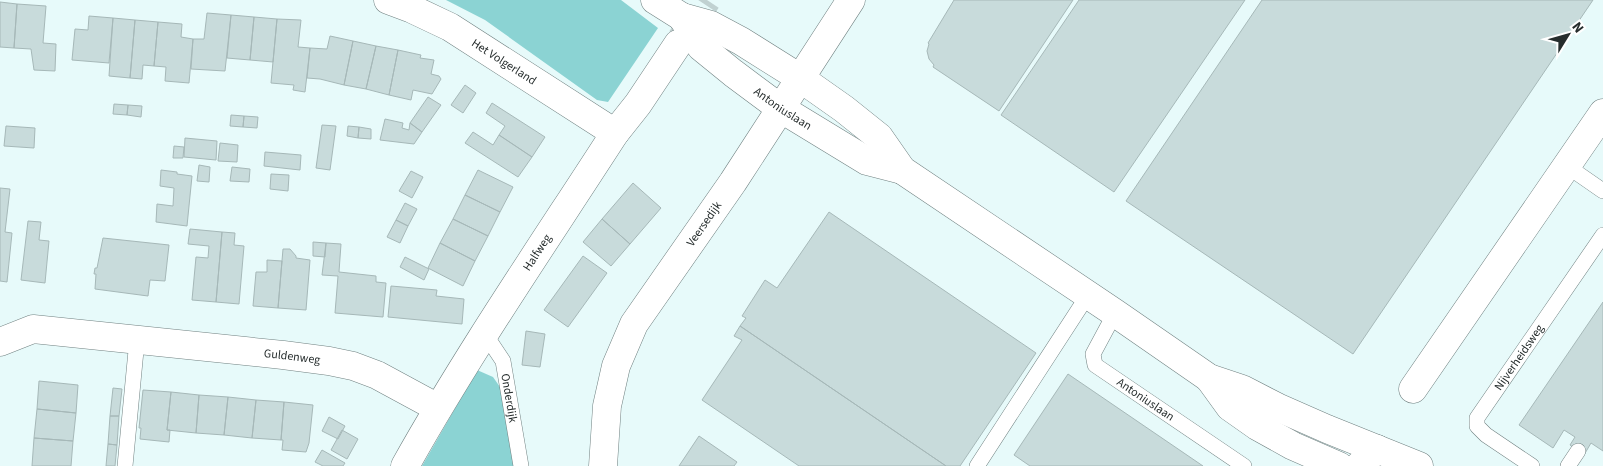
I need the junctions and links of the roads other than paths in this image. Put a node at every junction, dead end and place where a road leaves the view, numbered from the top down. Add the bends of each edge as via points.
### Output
1 (388, 0) edge
2 (655, 0) edge
3 (851, 0) edge
4 (682, 17) junction
5 (678, 44) tunnel mouth
6 (800, 78) junction
7 (780, 108) junction
8 (1603, 113) edge
9 (615, 133) junction
10 (1567, 166) junction
11 (902, 170) junction
12 (1603, 191) edge
13 (1603, 235) edge
14 (1088, 295) junction
15 (1115, 313) junction
16 (485, 334) junction
17 (137, 340) junction
18 (0, 342) edge
19 (1209, 378) junction
20 (1413, 389) dead end
21 (438, 408) junction
22 (1578, 451) dead end
23 (1372, 460) edge
24 (124, 466) edge
25 (405, 466) edge
26 (521, 466) edge
27 (604, 466) edge
28 (977, 466) edge
29 (1244, 466) edge
30 (1339, 466) edge
31 (1419, 466) edge
32 (1532, 466) edge
33 (1568, 466) edge

1 - 9 street, Het Volgerland via 450,27
2 - 4 street, Antoniuslaan
3 - 6 street, Veersedijk
4 - 6 street, Antoniuslaan via 711,25
4 - 7 street, Antoniuslaan via 701,46
5 - 9 street, Halfweg
6 - 7 street, Veersedijk
6 - 11 street, Antoniuslaan via 878,137
7 - 11 street, Antoniuslaan via 867,161
7 - 27 street, Veersedijk via 733,182 634,324 616,366 607,406
8 - 10 street
9 - 16 street, Halfweg
10 - 12 lane
10 - 20 street
11 - 14 street, Antoniuslaan
13 - 32 lane, Nijverheidsweg via 1477,418 1477,426 1486,435
14 - 15 street, Antoniuslaan
14 - 28 lane
15 - 19 street, Antoniuslaan
15 - 29 lane, Antoniuslaan via 1094,354 1094,365
16 - 21 street, Halfweg
16 - 26 lane, Onderdijk via 503,361
17 - 18 street, Guldenweg via 33,329
17 - 21 street, Guldenweg via 283,355 353,366 377,375
17 - 24 lane
19 - 23 street, Antoniuslaan via 1242,389
19 - 30 street, Antoniuslaan via 1230,407 1257,426
21 - 25 street, Halfweg
22 - 33 lane
23 - 31 street, Antoniuslaan

